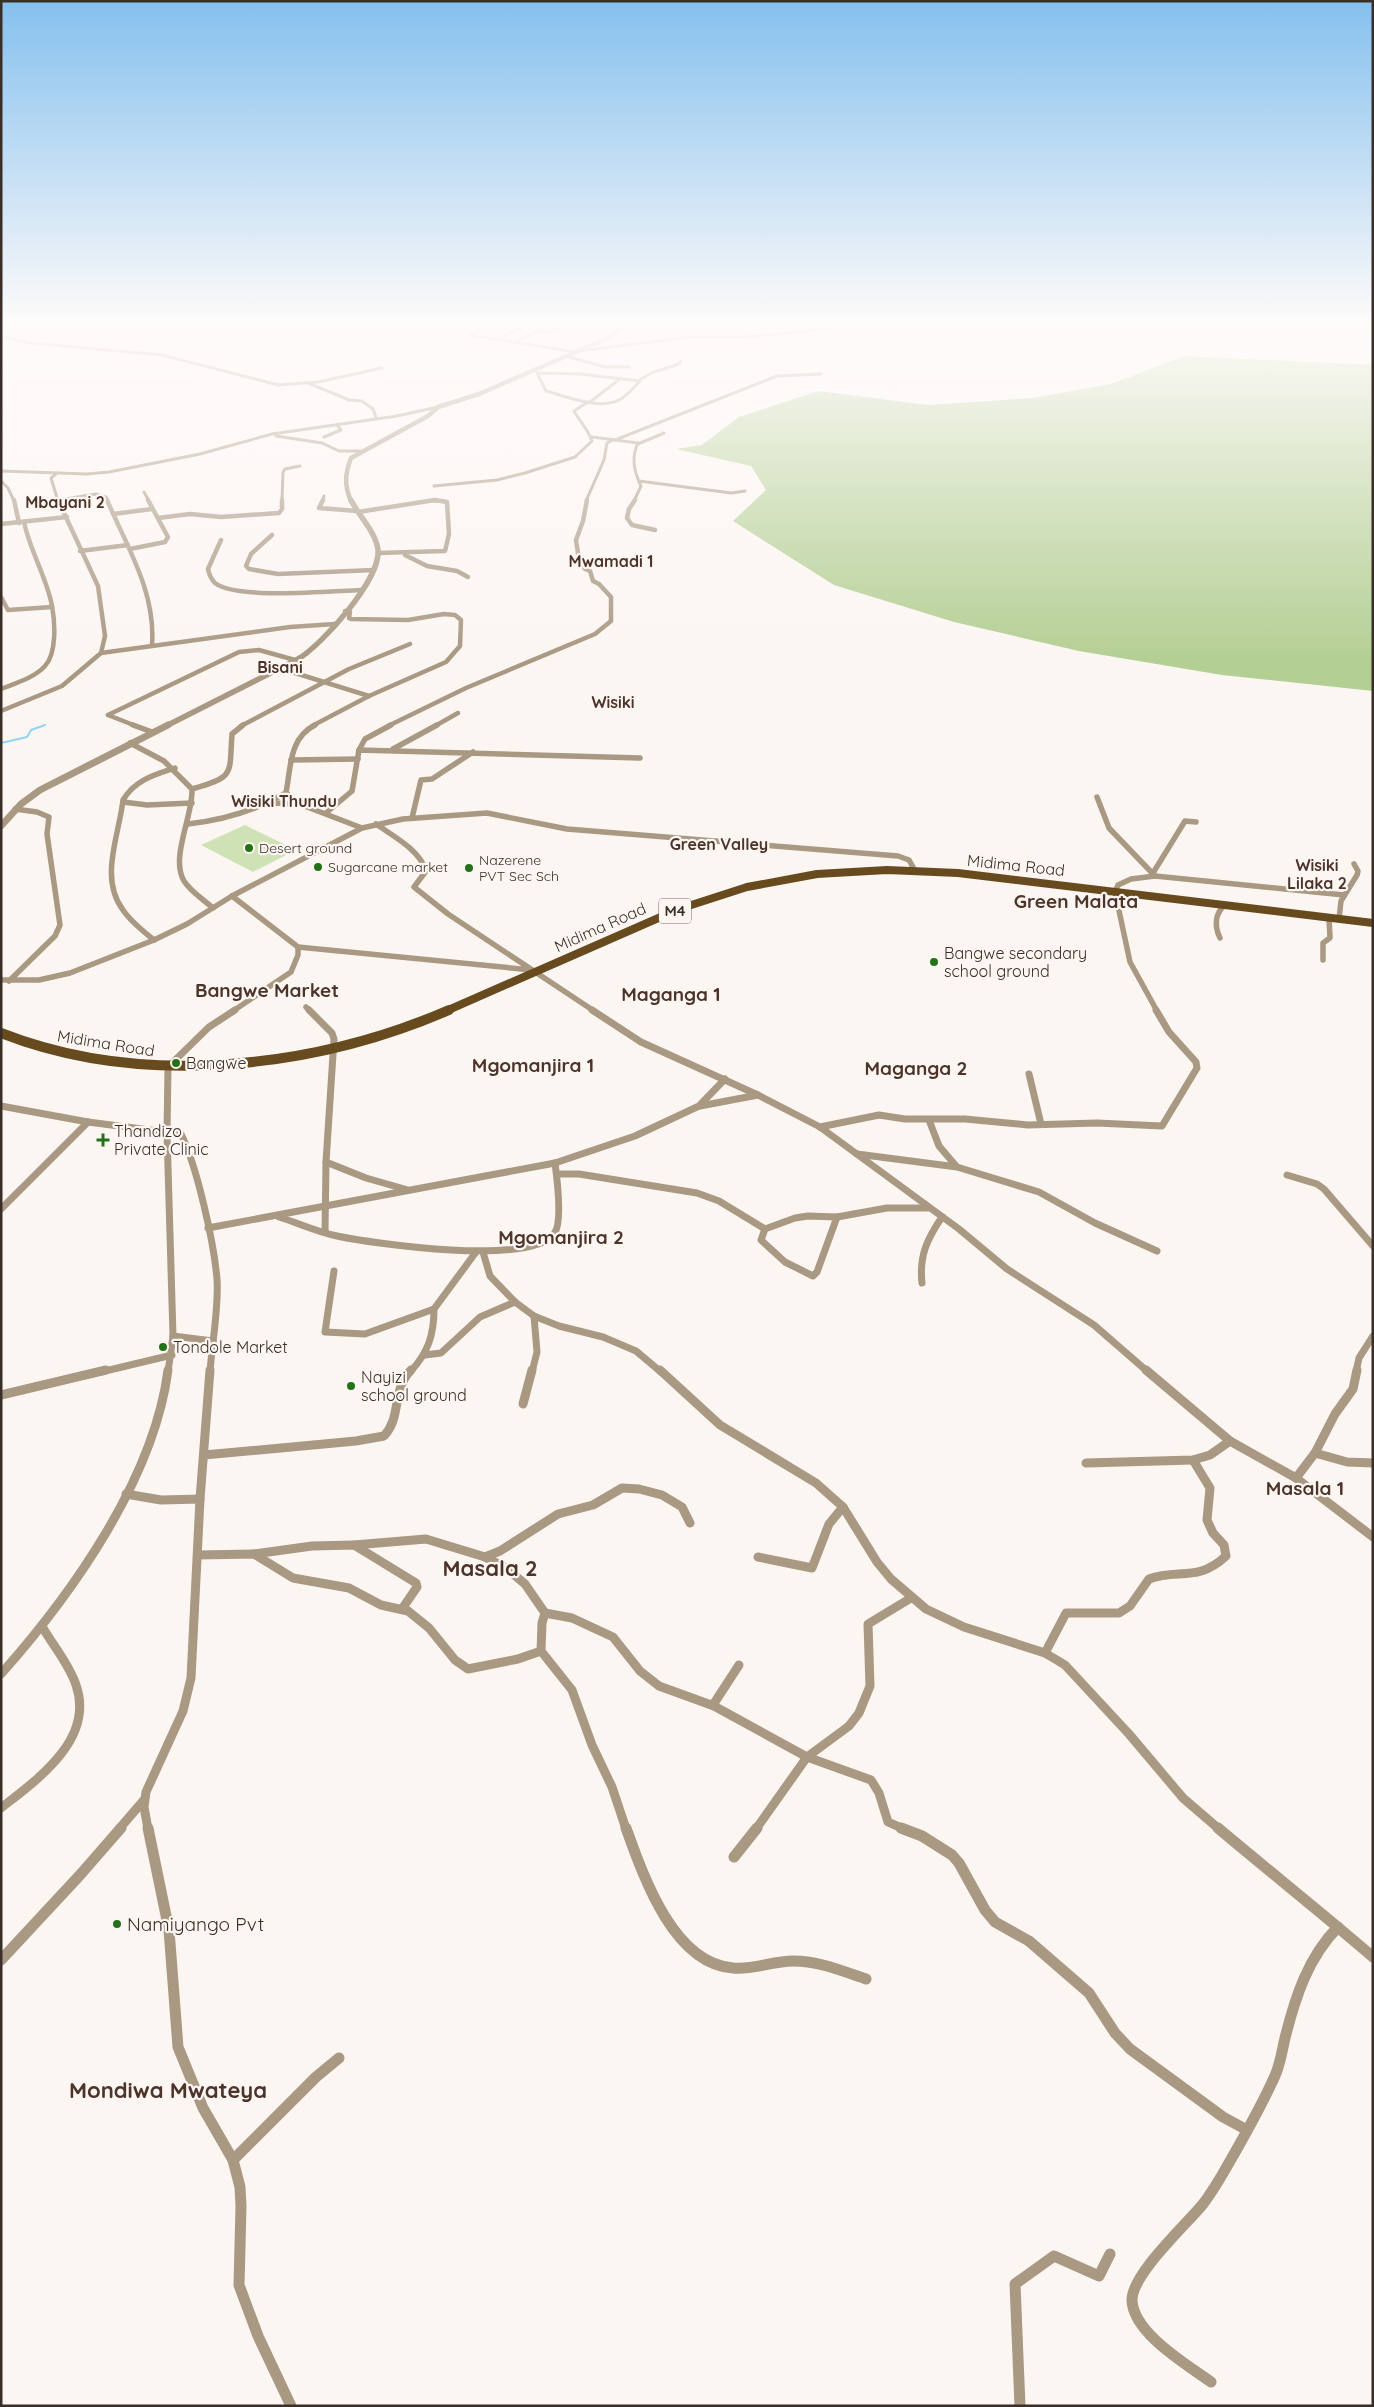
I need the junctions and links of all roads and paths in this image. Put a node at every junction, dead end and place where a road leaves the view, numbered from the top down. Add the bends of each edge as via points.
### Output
1 (267, 435) edge
2 (328, 435) edge
3 (391, 435) edge
4 (626, 435) edge
5 (659, 435) edge
6 (263, 436) junction
7 (324, 437) joint
8 (592, 438) joint
9 (614, 440) junction
10 (315, 442) junction
11 (638, 444) junction
12 (360, 452) junction
13 (300, 466) dead end
14 (1, 471) edge
15 (56, 474) junction
16 (1, 481) edge
17 (638, 481) junction
18 (434, 486) dead end
19 (745, 491) dead end
20 (144, 492) dead end
21 (324, 496) dead end
22 (59, 500) junction
23 (152, 509) junction
24 (357, 511) junction
25 (113, 514) junction
26 (67, 517) junction
27 (158, 518) junction
28 (22, 522) junction
29 (1, 524) edge
30 (655, 530) dead end
31 (272, 536) dead end
32 (221, 540) dead end
33 (129, 547) junction
34 (80, 551) junction
35 (378, 553) junction
36 (398, 553) junction
37 (374, 570) junction
38 (468, 577) dead end
39 (361, 590) junction
40 (1, 596) edge
41 (52, 607) junction
42 (345, 611) junction
43 (335, 624) junction
44 (410, 644) dead end
45 (152, 645) junction
46 (101, 653) junction
47 (295, 660) junction
48 (279, 668) junction
49 (325, 682) junction
50 (1, 689) edge
51 (369, 696) junction
52 (1, 710) edge
53 (458, 713) dead end
54 (152, 732) junction
55 (130, 743) junction
56 (359, 750) junction
57 (392, 750) junction
58 (473, 752) junction
59 (358, 758) junction
60 (640, 758) dead end
61 (291, 760) junction
62 (175, 768) junction
63 (192, 789) junction
64 (286, 793) junction
65 (1097, 798) dead end
66 (123, 802) junction
67 (192, 803) junction
68 (268, 804) junction
69 (302, 805) junction
70 (15, 809) junction
71 (326, 814) junction
72 (412, 818) junction
73 (1196, 822) dead end
74 (188, 824) junction
75 (376, 824) junction
76 (1, 826) edge
77 (362, 828) junction
78 (1354, 864) dead end
79 (914, 869) junction
80 (1154, 874) junction
81 (1114, 892) junction
82 (1344, 895) junction
83 (232, 896) junction
84 (1225, 905) junction
85 (212, 908) junction
86 (1329, 918) junction
87 (1339, 919) junction
88 (1373, 923) edge
89 (1220, 938) dead end
90 (154, 940) junction
91 (298, 947) junction
92 (1323, 960) dead end
93 (534, 971) junction
94 (1, 980) edge
95 (9, 981) junction
96 (306, 1007) dead end
97 (1, 1033) edge
98 (333, 1048) junction
99 (168, 1067) junction
100 (1029, 1074) dead end
101 (725, 1079) junction
102 (758, 1094) junction
103 (1, 1106) edge
104 (699, 1106) junction
105 (929, 1120) junction
106 (88, 1122) junction
107 (1041, 1124) junction
108 (820, 1128) junction
109 (167, 1133) junction
110 (857, 1154) junction
111 (326, 1162) junction
112 (555, 1163) junction
113 (957, 1167) junction
114 (557, 1174) junction
115 (1287, 1175) dead end
116 (410, 1190) junction
117 (325, 1206) junction
118 (928, 1208) junction
119 (1, 1209) edge
120 (277, 1217) junction
121 (837, 1217) junction
122 (942, 1217) junction
123 (208, 1228) junction
124 (765, 1229) junction
125 (325, 1232) junction
126 (1373, 1246) edge
127 (479, 1252) junction
128 (1157, 1252) dead end
129 (334, 1272) dead end
130 (922, 1283) dead end
131 (515, 1302) junction
132 (434, 1309) junction
133 (534, 1316) junction
134 (173, 1336) junction
135 (1373, 1336) edge
136 (213, 1341) junction
137 (172, 1355) junction
138 (425, 1355) junction
139 (1, 1395) edge
140 (523, 1404) dead end
141 (1230, 1441) junction
142 (1314, 1453) junction
143 (204, 1456) junction
144 (1192, 1460) junction
145 (1086, 1463) dead end
146 (1373, 1463) edge
147 (1296, 1478) junction
148 (126, 1494) junction
149 (200, 1499) junction
150 (843, 1508) junction
151 (690, 1523) dead end
152 (1373, 1537) edge
153 (354, 1544) junction
154 (254, 1554) junction
155 (198, 1555) junction
156 (485, 1557) junction
157 (758, 1557) dead end
158 (911, 1598) junction
159 (402, 1609) junction
160 (545, 1613) junction
161 (43, 1628) junction
162 (541, 1651) junction
163 (1045, 1653) junction
164 (739, 1665) dead end
165 (1, 1674) edge
166 (713, 1705) junction
167 (807, 1757) junction
168 (144, 1800) junction
169 (1, 1808) edge
170 (734, 1857) dead end
171 (1338, 1927) junction
172 (1373, 1957) edge
173 (1, 1960) edge
174 (866, 1978) dead end
175 (339, 2058) dead end
176 (1247, 2130) junction
177 (233, 2160) junction
178 (1110, 2254) dead end
179 (1211, 2382) dead end
180 (291, 2406) edge
181 (1020, 2406) edge

1 - 6 street
2 - 7 street
3 - 12 street
4 - 9 street
5 - 11 street
6 - 10 street
6 - 15 street via 200,454 108,472
7 - 10 street
8 - 9 street
8 - 18 street via 591,444 575,457 525,473 494,480
9 - 11 street
9 - 56 street via 608,443 585,504 584,521 576,540 585,569 611,597 608,625 588,638 406,716 365,739
10 - 12 street via 339,451
11 - 17 street via 633,452
12 - 24 street via 351,458 345,475
13 - 27 street via 284,469 282,509 279,513 190,514
14 - 15 street
15 - 22 street via 51,481
16 - 28 street via 12,496
17 - 19 street via 732,493
17 - 30 street via 641,485 639,497 628,508 628,519 632,525
20 - 23 street
21 - 24 street via 319,508
22 - 25 street via 104,495
22 - 26 street
23 - 25 street
23 - 27 street
24 - 35 street
24 - 36 street via 435,500 447,502 449,534 445,551
25 - 33 street
26 - 28 street
26 - 34 street
27 - 33 street via 168,535 167,540
28 - 29 street
28 - 41 street
31 - 37 street via 250,554 246,566 249,569 278,574
32 - 39 street via 208,569 218,585 269,593
33 - 34 street
33 - 45 street via 152,614
34 - 46 street via 99,592 104,636
35 - 36 street
35 - 37 street
36 - 38 street via 427,566 457,571
37 - 39 street
39 - 42 street
40 - 41 street via 8,610
41 - 50 street via 50,660 39,670
42 - 43 street
42 - 51 street via 350,612 351,619 408,620 444,614 461,619 460,646 446,662
43 - 45 street
43 - 47 street via 316,646
44 - 49 street
45 - 46 street
46 - 52 street via 62,686
47 - 48 street
47 - 54 street via 259,650 243,651 108,714
48 - 49 street
48 - 54 street
49 - 51 street
49 - 63 street via 237,728 232,737 232,761 227,774 213,783
51 - 61 street via 303,732 296,739
53 - 57 street
54 - 55 street
55 - 62 street
55 - 70 street via 40,790
56 - 57 street
56 - 59 street
57 - 58 street
58 - 60 street
58 - 72 street via 432,779 421,780
59 - 61 street
59 - 71 street via 352,791
61 - 64 street
62 - 63 street
62 - 66 street via 137,782 128,790
63 - 67 street
64 - 68 street
64 - 69 street
65 - 80 street via 1109,828
66 - 67 street
66 - 90 street via 110,872 112,885 122,910
67 - 74 street
68 - 69 street
68 - 74 street via 236,817
69 - 71 street
70 - 76 street
70 - 95 street via 49,817 47,834 60,925 54,936
71 - 77 street
72 - 75 street
72 - 79 street via 500,814 567,830 898,856 909,860
73 - 80 street via 1185,822
74 - 85 street via 181,851 181,873 188,885
75 - 77 street
75 - 93 street via 426,866 424,874 414,883 415,889
77 - 83 street
78 - 82 street via 1358,870 1356,880
79 - 81 main road, Midima Road / M4
79 - 93 main road, Midima Road / M4 via 827,873 738,888 679,909
80 - 81 street via 1120,883
80 - 82 street
81 - 84 main road, Midima Road / M4
81 - 107 street via 1122,914 1130,962 1169,1032 1194,1058 1197,1068 1162,1126
82 - 87 street
83 - 85 street
83 - 91 street
84 - 86 main road, Midima Road / M4
84 - 89 street via 1216,919
85 - 90 street
86 - 87 main road, Midima Road / M4
86 - 92 street via 1330,938 1322,943
87 - 88 main road, Midima Road / M4
90 - 95 street via 70,973 39,980
91 - 93 street
91 - 99 street via 291,972 209,1027
93 - 98 main road, Midima Road / M4 via 432,1017
93 - 101 street via 641,1042
94 - 95 street
96 - 98 street via 332,1033
97 - 99 main road, Midima Road / M4 via 57,1052
98 - 99 main road, Midima Road / M4 via 267,1060
98 - 111 street
99 - 109 street
100 - 107 street
101 - 102 street
101 - 104 street
102 - 104 street
102 - 108 street
103 - 106 street
104 - 112 street via 635,1136
105 - 107 street via 955,1118
105 - 108 street via 870,1116
105 - 113 street via 939,1146
106 - 109 street
106 - 119 street
108 - 110 street
109 - 123 street via 181,1134 189,1150
109 - 134 street
110 - 113 street
110 - 118 street
111 - 116 street via 366,1178
111 - 117 street
112 - 114 street
112 - 116 street
113 - 128 street via 1052,1197 1080,1215
114 - 124 street via 579,1174 697,1193 719,1201
114 - 127 street via 561,1216 550,1239 525,1249
115 - 126 street via 1318,1184
116 - 117 street
117 - 120 street
117 - 125 street
118 - 121 street via 887,1208
118 - 122 street
120 - 123 street
120 - 125 street
121 - 124 street via 795,1218
121 - 124 street via 813,1276 768,1249 761,1240
122 - 130 street via 921,1250
122 - 141 street via 1008,1269 1094,1325
123 - 136 street via 217,1280
125 - 127 street via 347,1238
127 - 131 street via 490,1276
127 - 132 street
129 - 132 street via 325,1332 365,1334
131 - 133 street
131 - 138 street via 480,1317 441,1353
132 - 138 street via 433,1337
133 - 140 street via 537,1352
133 - 150 street via 603,1337 636,1351 701,1410 816,1482
134 - 136 street
134 - 137 street
135 - 142 street via 1360,1358 1353,1389
136 - 143 street
137 - 139 street
137 - 148 street via 159,1411
138 - 143 street via 402,1382 394,1425 384,1436
141 - 144 street via 1210,1455
141 - 147 street
142 - 146 street via 1333,1459
142 - 147 street
143 - 149 street
144 - 145 street
144 - 163 street via 1210,1488 1207,1520 1213,1533 1224,1544 1226,1556 1203,1572 1147,1580 1138,1596 1119,1613 1066,1613
147 - 152 street
148 - 149 street via 155,1499
148 - 161 street via 80,1575
149 - 155 street
150 - 157 street via 829,1524 812,1568
150 - 158 street via 877,1562
151 - 156 street via 682,1507 662,1496 622,1488 593,1505 558,1514
153 - 154 street
153 - 156 street via 426,1539
153 - 159 street via 416,1583 417,1587
154 - 155 street
154 - 159 street via 293,1578 349,1588 381,1605
155 - 168 street via 188,1693
156 - 160 street via 506,1568 525,1584
158 - 163 street via 941,1618
158 - 167 street via 868,1624 870,1686 859,1713 849,1726
159 - 162 street via 423,1623 454,1660 468,1669
160 - 162 street
160 - 166 street via 558,1613 613,1636 631,1663 650,1681
161 - 165 street
161 - 169 street via 78,1692 80,1709 76,1728 61,1755 37,1780
162 - 174 street via 572,1690 592,1745 615,1793 640,1868 655,1900 681,1940 715,1965 748,1968 790,1961 807,1962
163 - 171 street via 1074,1674 1183,1798
164 - 166 street
166 - 167 street via 775,1743
167 - 170 street
167 - 176 street via 871,1780 879,1793 888,1822 922,1836 952,1855 995,1922 1029,1941 1089,1993 1115,2033 1130,2049 1223,2117
168 - 173 street
168 - 177 street via 169,1930 178,2047 203,2108
171 - 172 street
171 - 176 street via 1324,1942 1306,1974 1294,2002 1275,2077
175 - 177 street
176 - 179 street via 1204,2203 1156,2256 1133,2292 1132,2302 1142,2327 1162,2347
177 - 180 street via 241,2206 239,2284 258,2336
178 - 181 street via 1099,2276 1054,2256 1015,2284

